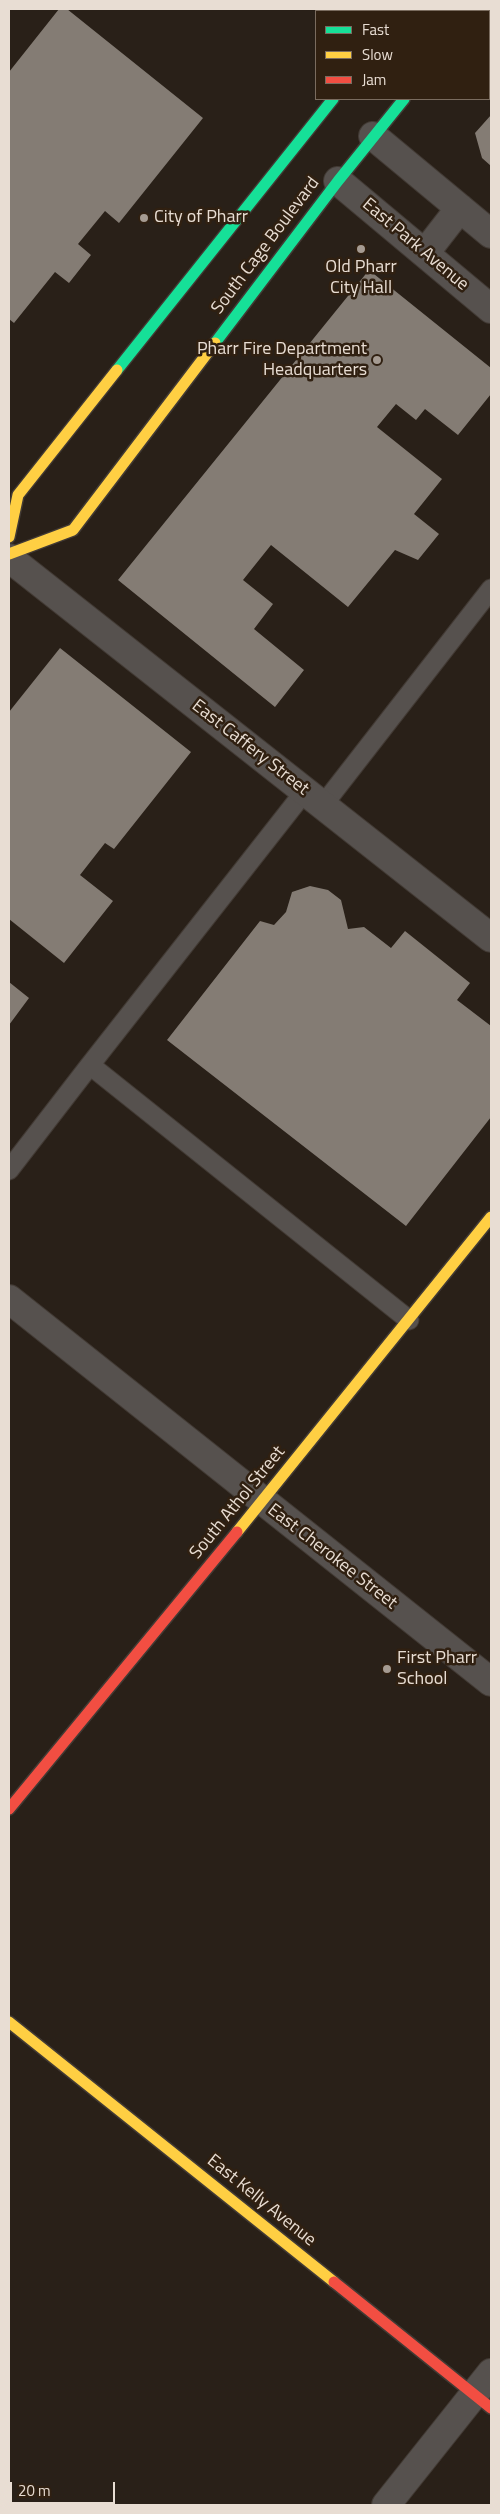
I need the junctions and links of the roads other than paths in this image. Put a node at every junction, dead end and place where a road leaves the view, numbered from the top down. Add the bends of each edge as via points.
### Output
1 (332, 100) edge
2 (403, 100) edge
3 (374, 136) junction
4 (338, 181) junction
5 (460, 208) junction
6 (491, 234) edge
7 (425, 253) junction
8 (491, 309) edge
9 (9, 537) edge
10 (9, 554) edge
11 (9, 558) edge
12 (491, 589) edge
13 (314, 798) junction
14 (491, 938) edge
15 (90, 1065) junction
16 (9, 1170) edge
17 (491, 1217) edge
18 (9, 1299) edge
19 (409, 1320) junction
20 (262, 1502) junction
21 (491, 1682) edge
22 (9, 1808) edge
23 (9, 2022) edge
24 (491, 2373) edge
25 (483, 2401) edge
26 (386, 2505) edge

1 - 9 street via 18,494
2 - 3 street, South Cage Boulevard
3 - 4 street, South Cage Boulevard
3 - 5 street
4 - 7 street, East Park Avenue
4 - 10 street, South Cage Boulevard via 73,530
5 - 6 street
5 - 7 street
7 - 8 street, East Park Avenue
11 - 13 street, East Caffery Street
12 - 13 lane
13 - 14 street, East Caffery Street
13 - 15 lane
15 - 16 lane
15 - 19 lane
17 - 19 street, South Athol Street
18 - 20 street, East Cherokee Street
19 - 20 street, South Athol Street
20 - 21 street, East Cherokee Street
20 - 22 street, South Athol Street
23 - 25 street, East Kelly Avenue
24 - 25 street
25 - 26 street

